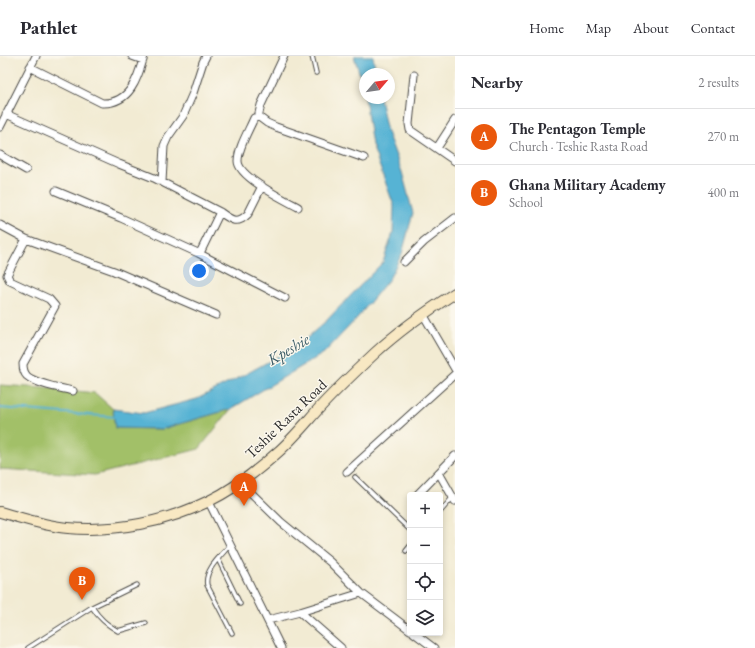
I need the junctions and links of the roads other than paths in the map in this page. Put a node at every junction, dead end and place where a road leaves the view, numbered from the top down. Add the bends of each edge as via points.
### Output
1 (132, 56) edge
2 (206, 56) edge
3 (284, 56) edge
4 (312, 56) edge
5 (33, 57) edge
6 (143, 58) edge
7 (30, 67) junction
8 (316, 74) dead end
9 (414, 75) dead end
10 (6, 114) junction
11 (259, 117) junction
12 (455, 120) edge
13 (0, 127) edge
14 (437, 148) junction
15 (0, 155) edge
16 (364, 158) dead end
17 (455, 161) edge
18 (26, 170) dead end
19 (162, 182) junction
20 (262, 186) junction
21 (56, 191) dead end
22 (298, 207) dead end
23 (220, 212) junction
24 (455, 218) edge
25 (0, 225) edge
26 (26, 238) junction
27 (198, 253) junction
28 (404, 262) dead end
29 (455, 293) edge
30 (285, 298) dead end
31 (423, 314) junction
32 (216, 315) dead end
33 (455, 369) edge
34 (455, 374) edge
35 (73, 391) dead end
36 (455, 456) edge
37 (347, 472) dead end
38 (439, 473) junction
39 (355, 477) dead end
40 (240, 482) junction
41 (420, 492) edge
42 (454, 499) edge
43 (209, 502) junction
44 (443, 509) edge
45 (0, 512) edge
46 (408, 528) edge
47 (230, 544) junction
48 (218, 559) junction
49 (137, 585) dead end
50 (361, 593) junction
51 (240, 604) dead end
52 (92, 607) junction
53 (300, 612) junction
54 (268, 620) junction
55 (146, 623) dead end
56 (407, 628) edge
57 (232, 633) dead end
58 (418, 636) edge
59 (28, 648) edge
60 (281, 648) edge
61 (341, 648) edge
62 (434, 648) edge

1 - 6 street
2 - 19 street via 183,116 164,146
3 - 11 street via 261,105
4 - 8 lane
5 - 7 street
6 - 7 street via 131,89 110,104 102,104
7 - 10 street
9 - 14 street via 410,130
10 - 13 street
10 - 19 street
11 - 16 street via 276,127
11 - 20 street via 254,118 238,163 242,171
12 - 14 street
14 - 17 street
15 - 18 street
19 - 23 street
20 - 22 street
20 - 23 street via 248,214 242,219 230,219
21 - 27 street
23 - 27 street
24 - 28 street via 424,242
25 - 26 street
26 - 32 street
26 - 35 street via 7,278 49,299 55,306 23,364 24,369 26,375 33,380
27 - 30 street
29 - 31 main road, Teshie Rasta Road
31 - 33 street
31 - 40 main road, Teshie Rasta Road via 375,353 278,452
34 - 37 street
36 - 38 street
38 - 41 street
38 - 42 street
39 - 46 lane
40 - 43 main road, Teshie Rasta Road
40 - 50 street
42 - 44 lane
43 - 45 main road, Teshie Rasta Road via 158,520 98,529 67,528
43 - 47 street
47 - 48 lane
47 - 54 street
48 - 51 lane
48 - 57 lane via 208,572 207,585
49 - 52 lane
50 - 53 street
50 - 56 street
52 - 55 lane via 98,617 118,631
52 - 59 lane
53 - 54 street
53 - 61 street
54 - 60 street
58 - 62 street

